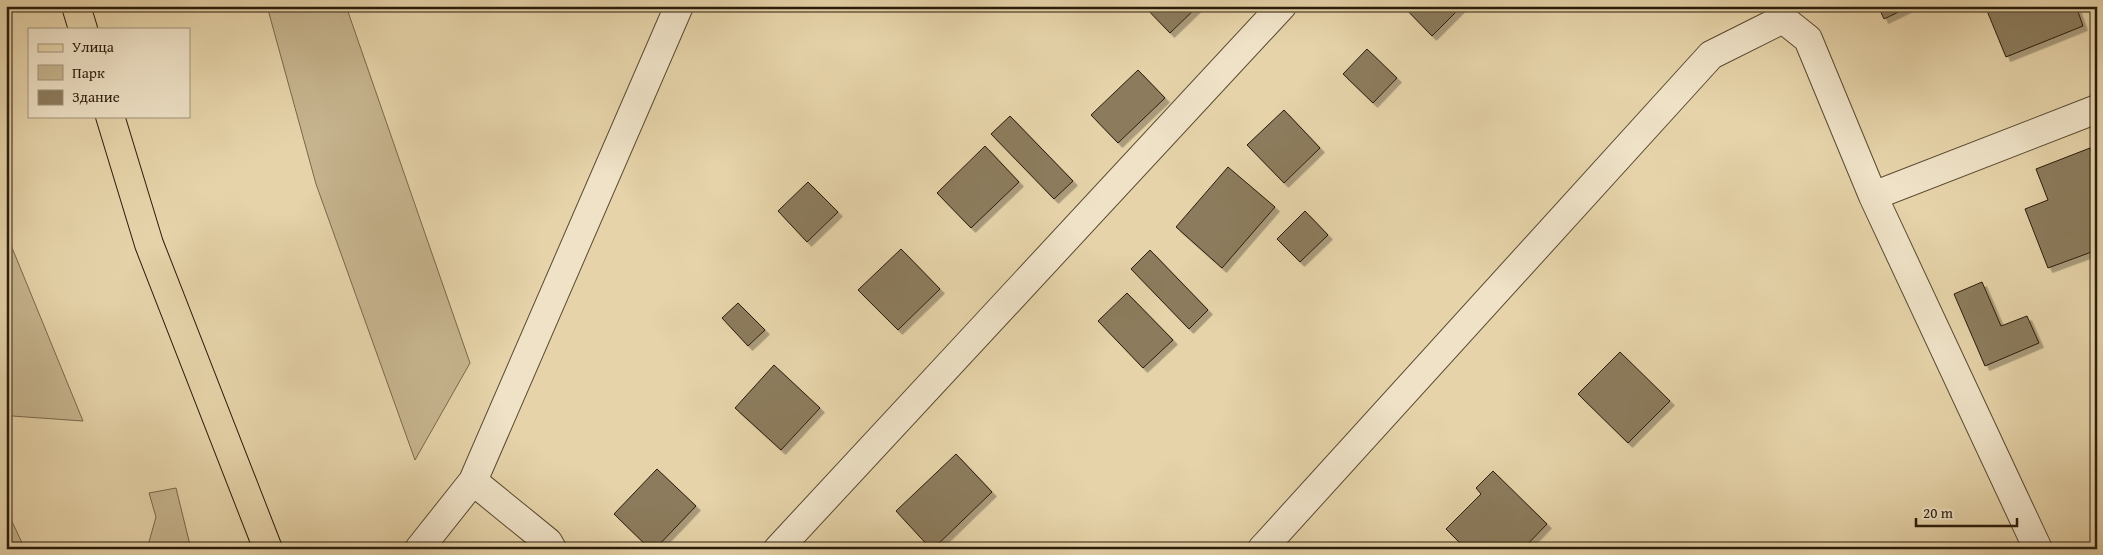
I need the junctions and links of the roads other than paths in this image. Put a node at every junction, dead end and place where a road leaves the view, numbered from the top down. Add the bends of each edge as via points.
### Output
1 (76, 6) edge
2 (679, 6) edge
3 (1282, 6) edge
4 (1784, 13) edge
5 (83, 28) edge
6 (2097, 109) edge
7 (111, 118) edge
8 (1873, 196) junction
9 (473, 481) junction
10 (268, 549) edge
11 (419, 549) edge
12 (552, 549) edge
13 (778, 549) edge
14 (1262, 549) edge
15 (2038, 549) edge

1 - 5 main road
2 - 9 street
3 - 13 street
4 - 8 street via 1808,39
4 - 14 street via 1711,55
6 - 8 street
7 - 10 main road via 149,244
8 - 15 street
9 - 11 street
9 - 12 street via 548,542

